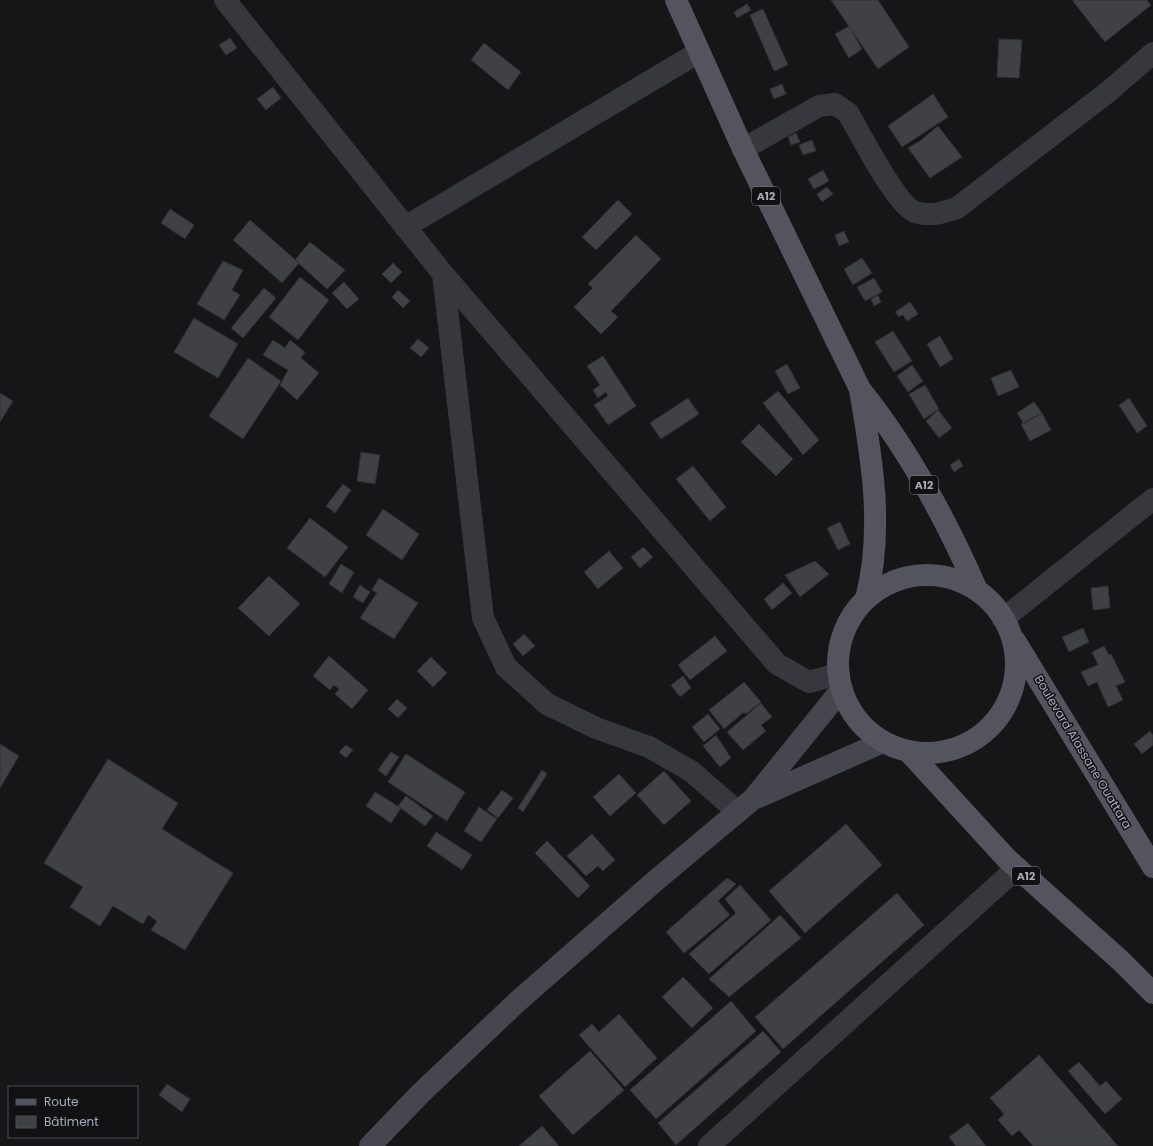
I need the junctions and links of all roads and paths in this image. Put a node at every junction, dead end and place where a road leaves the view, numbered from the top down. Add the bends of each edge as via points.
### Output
1 (225, 0) edge
2 (676, 0) edge
3 (699, 52) junction
4 (1153, 54) edge
5 (743, 149) junction
6 (405, 227) junction
7 (443, 274) junction
8 (860, 389) junction
9 (1153, 500) edge
10 (976, 588) junction
11 (866, 599) junction
12 (1008, 628) junction
13 (840, 681) junction
14 (883, 742) junction
15 (908, 752) junction
16 (746, 806) junction
17 (1153, 867) edge
18 (1017, 868) junction
19 (1153, 993) edge
20 (370, 1146) edge
21 (709, 1146) edge

1 - 6 street
2 - 3 main road, A12
3 - 5 main road, A12
3 - 6 street
4 - 5 street via 1108,92 957,208 935,216 914,212 897,196 848,113 835,104 819,106
5 - 8 main road, A12
6 - 7 street
7 - 13 street via 777,664 809,682
7 - 16 street via 483,618 506,667 548,704 596,728 649,747
8 - 10 main road, A12 via 886,421 916,470
8 - 11 main road, A12 via 874,479 876,513 872,575
9 - 12 street
10 - 11 main road via 956,578 924,574 893,581
10 - 12 main road, Boulevard Alassane Ouattara
11 - 13 main road via 849,621 840,646
12 - 15 main road via 1016,675 1004,710 979,737 945,752
12 - 17 main road, Boulevard Alassane Ouattara
13 - 14 main road via 857,719
13 - 16 street
14 - 15 main road
14 - 16 street
15 - 18 main road, A12
16 - 20 street via 517,1002 421,1093
18 - 19 main road, A12
18 - 21 street

